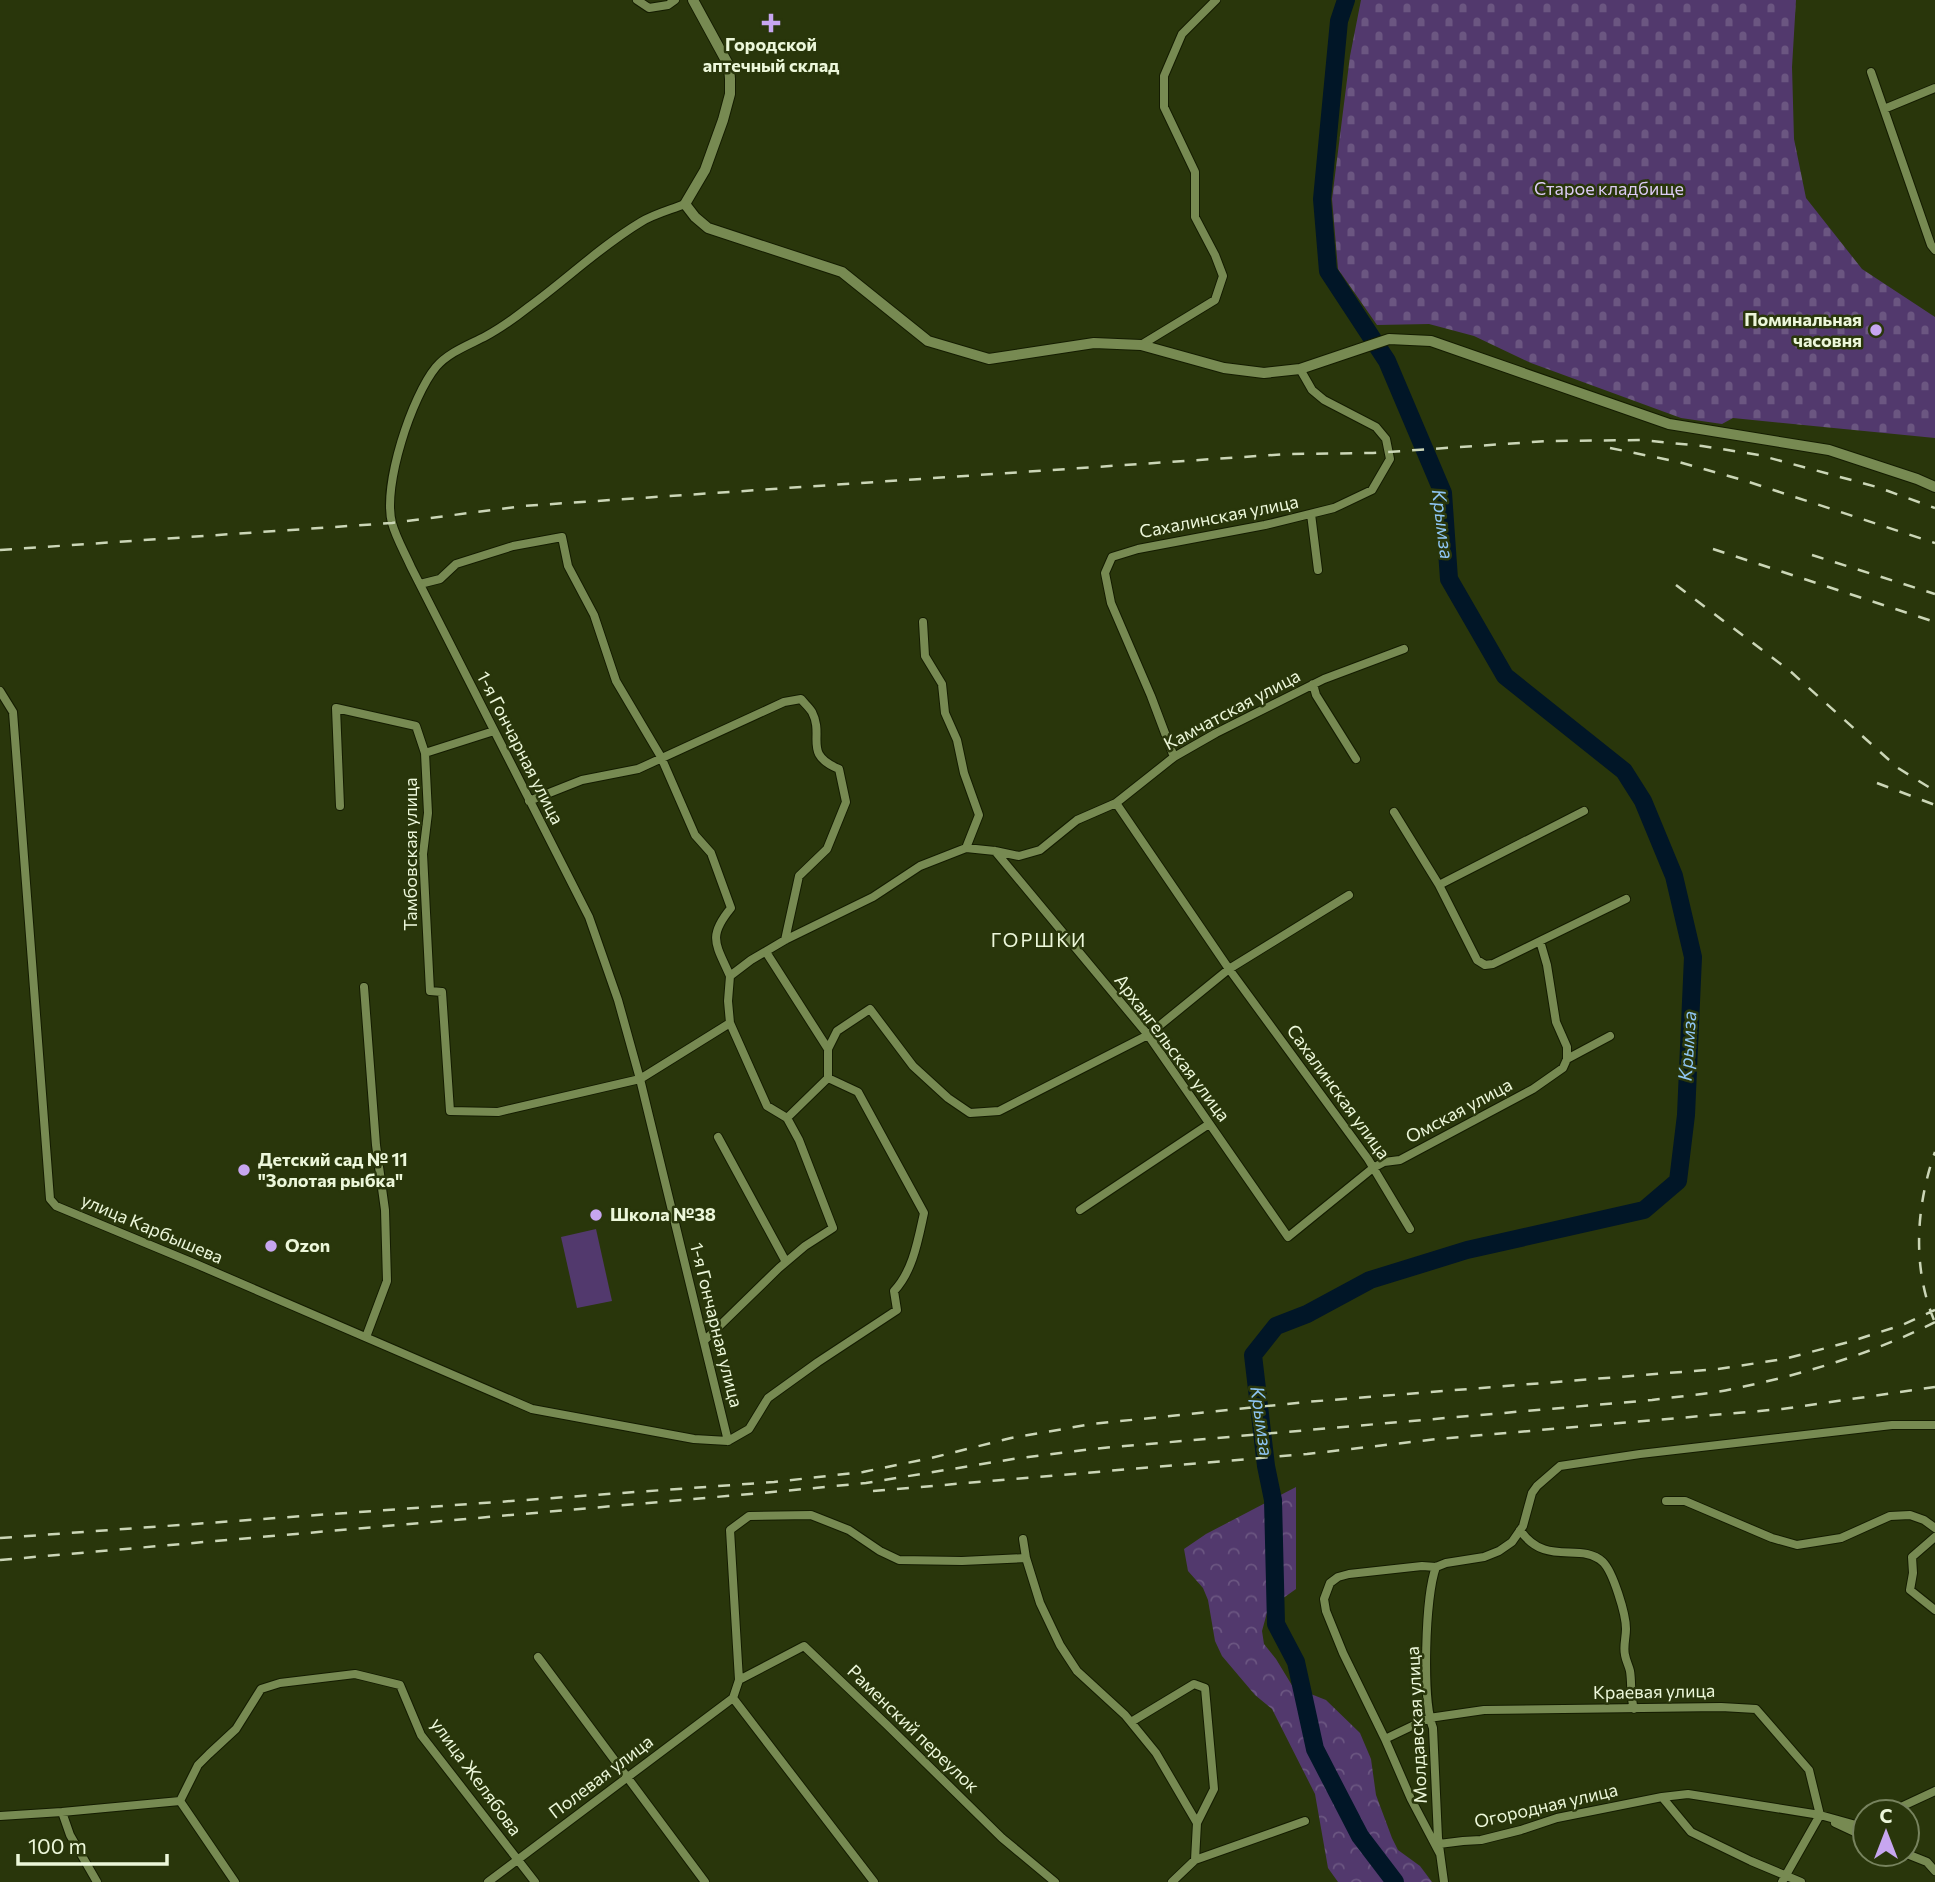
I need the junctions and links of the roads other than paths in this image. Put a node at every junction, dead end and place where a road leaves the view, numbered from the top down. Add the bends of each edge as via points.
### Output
1 (637, 0) edge
2 (675, 0) edge
3 (693, 0) edge
4 (1216, 0) edge
5 (1871, 72) dead end
6 (1935, 88) edge
7 (1884, 109) junction
8 (685, 204) junction
9 (1935, 250) edge
10 (1141, 345) junction
11 (1300, 369) junction
12 (1935, 487) edge
13 (1311, 514) junction
14 (1318, 570) dead end
15 (420, 584) junction
16 (923, 622) dead end
17 (1404, 649) dead end
18 (1313, 684) junction
19 (0, 691) edge
20 (494, 731) junction
21 (425, 754) junction
22 (661, 757) junction
23 (1174, 757) junction
24 (1356, 759) dead end
25 (529, 801) junction
26 (1116, 803) junction
27 (340, 806) dead end
28 (1584, 811) dead end
29 (1394, 812) dead end
30 (967, 848) junction
31 (995, 851) junction
32 (1439, 885) junction
33 (1349, 895) dead end
34 (1626, 899) dead end
35 (785, 940) junction
36 (1541, 942) junction
37 (766, 952) junction
38 (1229, 969) junction
39 (730, 976) junction
40 (364, 987) dead end
41 (730, 1023) junction
42 (1148, 1035) junction
43 (1609, 1036) dead end
44 (828, 1049) junction
45 (1567, 1059) junction
46 (828, 1078) junction
47 (640, 1079) junction
48 (787, 1118) junction
49 (1209, 1124) junction
50 (718, 1137) dead end
51 (1373, 1168) junction
52 (1080, 1210) dead end
53 (1410, 1229) dead end
54 (1289, 1237) joint
55 (786, 1262) junction
56 (366, 1337) junction
57 (704, 1341) junction
58 (1935, 1425) edge
59 (728, 1441) junction
60 (1666, 1501) dead end
61 (1935, 1528) edge
62 (1520, 1530) junction
63 (1935, 1537) edge
64 (1023, 1539) dead end
65 (1026, 1558) junction
66 (1436, 1567) junction
67 (1935, 1610) edge
68 (538, 1657) dead end
69 (739, 1680) junction
70 (733, 1698) junction
71 (1634, 1709) junction
72 (1429, 1718) junction
73 (1131, 1722) junction
74 (1385, 1739) junction
75 (626, 1778) junction
76 (1662, 1797) junction
77 (180, 1801) junction
78 (62, 1812) junction
79 (1820, 1815) junction
80 (0, 1816) edge
81 (1305, 1821) dead end
82 (1197, 1823) junction
83 (1851, 1824) edge
84 (1851, 1830) edge
85 (1439, 1844) junction
86 (1440, 1854) junction
87 (518, 1860) junction
88 (1195, 1860) junction
89 (1921, 1860) edge
90 (1935, 1871) edge
91 (1785, 1879) edge
92 (97, 1882) edge
93 (235, 1882) edge
94 (488, 1882) edge
95 (535, 1882) edge
96 (705, 1882) edge
97 (874, 1882) edge
98 (1055, 1882) edge
99 (1172, 1882) edge
100 (1444, 1882) edge
101 (1801, 1882) edge

1 - 2 street via 649,8
3 - 8 street via 729,66 730,93 710,158
4 - 10 street via 1182,34 1164,76 1164,107 1195,172 1195,217 1223,276 1215,300
5 - 7 street
6 - 7 street
7 - 9 street
8 - 10 street via 708,228 842,272 928,341 989,359 1094,343
8 - 15 street, 1-я Гончарная улица via 643,221 530,306 437,366 402,437 391,480 391,523
10 - 11 street via 1224,368 1264,373
11 - 12 street via 1389,339 1432,341 1669,424 1829,450
11 - 13 street, Сахалинская улица via 1324,400 1376,427 1386,439 1390,459 1373,490
13 - 14 street
13 - 23 street, Сахалинская улица via 1112,557 1105,573 1111,603
15 - 20 street, 1-я Гончарная улица
15 - 22 street via 440,579 456,564 562,537 568,566 594,615 617,681
16 - 30 street via 925,656 942,684 946,713 979,815
17 - 18 street, Камчатская улица
18 - 23 street, Камчатская улица
18 - 24 street
19 - 56 street, улица Карбышева via 13,712 50,1199 56,1206
20 - 21 street
20 - 25 street, 1-я Гончарная улица
21 - 27 street via 416,726 336,708
21 - 47 street, Тамбовская улица via 428,813 423,854 430,991 442,992 450,1111 498,1112
22 - 25 street via 638,769 582,780
22 - 35 street via 784,702 801,699 813,713 817,751 825,764 839,769 846,802 827,849 799,876
22 - 39 street via 695,835 711,853 731,908 715,934
23 - 26 street, Камчатская улица
25 - 47 street, 1-я Гончарная улица via 589,917
26 - 31 street, Камчатская улица via 1077,820 1040,850 1019,856
26 - 38 street, Сахалинская улица
28 - 32 street
29 - 32 street
30 - 31 street, Камчатская улица
30 - 35 street, Камчатская улица via 920,866 873,897
31 - 42 street, Архангельская улица
32 - 36 street via 1477,960 1485,965
33 - 38 street
34 - 36 street
35 - 37 street, Камчатская улица
36 - 45 street
37 - 39 street, Камчатская улица
37 - 44 street
38 - 42 street
38 - 51 street, Сахалинская улица
39 - 41 street
40 - 56 street via 385,1210 387,1281
41 - 47 street
41 - 48 street via 767,1106
42 - 44 street via 999,1111 970,1113 912,1066 870,1009 837,1031
42 - 49 street, Архангельская улица
43 - 45 street, Омская улица
44 - 46 street
45 - 51 street, Омская улица via 1563,1068 1533,1090 1400,1160
46 - 48 street
46 - 59 street via 858,1093 924,1213 919,1238 904,1280 894,1291 897,1310 768,1398 750,1429
47 - 57 street, 1-я Гончарная улица
48 - 55 street via 833,1228
49 - 52 street
49 - 54 street, Архангельская улица
50 - 55 street
51 - 53 street, Сахалинская улица
51 - 54 street, Омская улица
55 - 57 street
56 - 59 street, улица Карбышева via 532,1409 694,1439
57 - 59 street, 1-я Гончарная улица
58 - 62 street via 1892,1425 1560,1466 1532,1493
60 - 61 street via 1685,1501 1797,1545 1841,1538 1890,1516 1910,1515
62 - 66 street via 1499,1551
62 - 71 street via 1537,1547 1603,1562 1625,1619 1625,1656
63 - 67 street via 1912,1557 1910,1590
64 - 65 street
65 - 69 street via 899,1560 849,1530 811,1515 749,1516 730,1530
65 - 73 street via 1060,1645 1077,1671
66 - 72 street, Молдавская улица via 1428,1624
66 - 74 street via 1349,1573 1326,1590 1326,1611
68 - 75 street
69 - 70 street
69 - 98 street, Раменский переулок via 803,1646 1002,1838
70 - 75 street, Полевая улица
70 - 97 street
71 - 72 street, Краевая улица via 1484,1710
71 - 79 street, Краевая улица via 1756,1709 1809,1770
72 - 74 street, Краевая улица
72 - 85 street, Молдавская улица
73 - 82 street
73 - 82 street via 1194,1684 1205,1688 1214,1789
74 - 86 street
75 - 87 street, Полевая улица
75 - 96 street
76 - 79 street, Огородная улица via 1688,1794
76 - 85 street, Огородная улица via 1557,1818 1481,1840
76 - 91 street via 1691,1832
77 - 78 street
77 - 87 street, улица Желябова via 198,1766 236,1729 261,1689 355,1674 400,1685 421,1735
77 - 93 street
78 - 80 street
78 - 92 street
79 - 83 street
79 - 84 street
79 - 91 street
81 - 88 street
82 - 88 street
85 - 86 street, Молдавская улица
86 - 100 street, Молдавская улица
87 - 94 street, Полевая улица
87 - 95 street, улица Желябова
88 - 99 street
89 - 90 street
91 - 101 street

